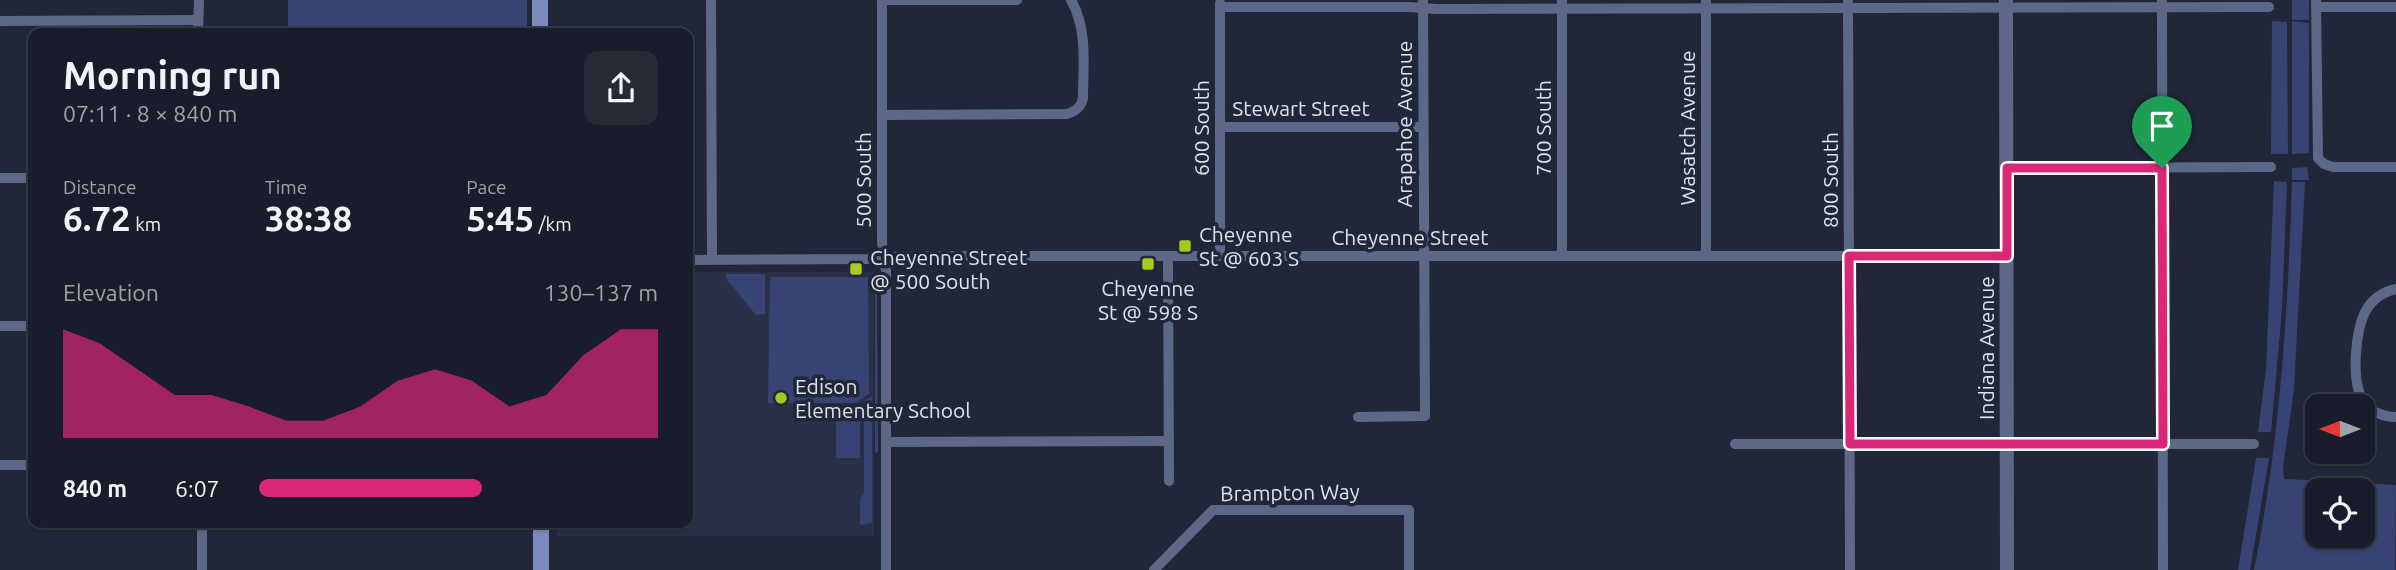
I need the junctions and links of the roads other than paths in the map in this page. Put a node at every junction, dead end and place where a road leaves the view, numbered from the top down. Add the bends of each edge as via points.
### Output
1 (199, 0) edge
2 (540, 0) edge
3 (711, 0) edge
4 (882, 0) edge
5 (1017, 0) edge
6 (1071, 0) edge
7 (1220, 3) edge
8 (1423, 4) edge
9 (1562, 4) edge
10 (1706, 4) edge
11 (1848, 4) edge
12 (2006, 4) edge
13 (2162, 4) edge
14 (2316, 4) edge
15 (2269, 7) dead end
16 (2396, 7) edge
17 (198, 20) junction
18 (0, 21) edge
19 (198, 28) edge
20 (540, 28) edge
21 (882, 115) junction
22 (1220, 127) junction
23 (1423, 127) junction
24 (2272, 167) dead end
25 (2396, 167) edge
26 (2007, 168) junction
27 (2162, 168) junction
28 (0, 178) edge
29 (28, 178) edge
30 (1168, 256) junction
31 (1220, 256) junction
32 (1424, 256) junction
33 (1562, 256) junction
34 (1706, 256) junction
35 (1849, 256) junction
36 (2007, 256) junction
37 (885, 258) junction
38 (693, 260) edge
39 (712, 260) junction
40 (2396, 289) edge
41 (0, 326) edge
42 (28, 326) edge
43 (1358, 417) dead end
44 (2396, 417) edge
45 (1169, 441) junction
46 (886, 442) junction
47 (1735, 444) dead end
48 (1850, 444) junction
49 (2007, 444) junction
50 (2163, 444) junction
51 (2254, 444) dead end
52 (0, 465) edge
53 (28, 465) edge
54 (1169, 481) dead end
55 (202, 528) edge
56 (541, 528) edge
57 (202, 570) edge
58 (541, 570) edge
59 (886, 570) edge
60 (1154, 570) edge
61 (1409, 570) edge
62 (1850, 570) edge
63 (2007, 570) edge
64 (2163, 570) edge

1 - 17 street
2 - 20 main road
3 - 39 street
4 - 5 street
4 - 21 street, 500 South
6 - 21 street via 1083,42 1083,98 1078,109 1066,114
7 - 8 street
7 - 22 street, 600 South
8 - 9 street
8 - 23 street, Arapahoe Avenue
9 - 10 street
9 - 33 street, 700 South
10 - 11 street
10 - 34 street, Wasatch Avenue
11 - 12 street
11 - 35 street, 800 South
12 - 13 street
12 - 26 street, Indiana Avenue
13 - 15 street
13 - 27 street
14 - 16 street
14 - 25 street via 2316,155 2333,167
17 - 18 street
17 - 19 street
21 - 37 street, 500 South
22 - 23 street, Stewart Street
22 - 31 street, 600 South
23 - 32 street, Arapahoe Avenue
24 - 27 street
26 - 27 street
26 - 36 street, Indiana Avenue
27 - 50 street
28 - 29 street
30 - 31 street, Cheyenne Street
30 - 37 street, Cheyenne Street
30 - 45 street
31 - 32 street, Cheyenne Street
32 - 33 street, Cheyenne Street
32 - 43 street, Arapahoe Avenue via 1425,416
33 - 34 street, Cheyenne Street
34 - 35 street, Cheyenne Street
35 - 36 street, Cheyenne Street
35 - 48 street, 800 South
36 - 49 street, Indiana Avenue
37 - 39 street, Cheyenne Street
37 - 46 street, 500 South
38 - 39 street, Cheyenne Street
40 - 44 street via 2367,307 2360,323 2355,370 2359,394 2366,404 2377,413
41 - 42 street
45 - 46 street
45 - 54 street
46 - 59 street, 500 South
47 - 48 street
48 - 49 street
48 - 62 street, 800 South
49 - 50 street
49 - 63 street, Indiana Avenue
50 - 51 street
50 - 64 street
52 - 53 street
55 - 57 street
56 - 58 main road
60 - 61 street, Brampton Way via 1213,510 1409,510

